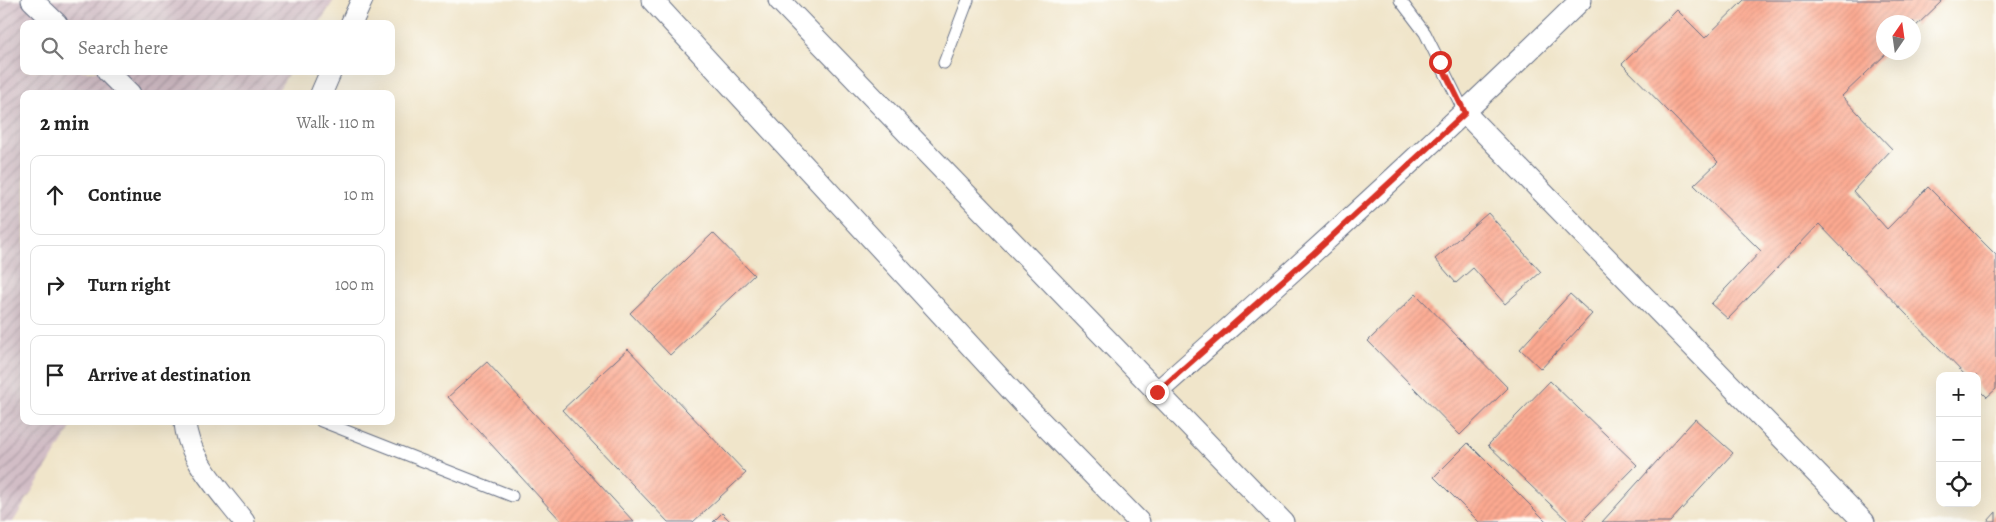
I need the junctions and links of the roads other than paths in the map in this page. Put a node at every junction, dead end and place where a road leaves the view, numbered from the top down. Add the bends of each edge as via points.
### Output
1 (32, 0) edge
2 (362, 0) edge
3 (652, 0) edge
4 (779, 0) edge
5 (968, 0) edge
6 (1400, 0) edge
7 (1580, 0) edge
8 (53, 20) edge
9 (354, 20) edge
10 (944, 63) dead end
11 (111, 75) edge
12 (329, 75) edge
13 (126, 90) edge
14 (323, 90) edge
15 (1465, 113) junction
16 (1157, 392) junction
17 (185, 425) edge
18 (331, 425) edge
19 (512, 496) dead end
20 (244, 522) edge
21 (1139, 522) edge
22 (1283, 522) edge
23 (1864, 522) edge

1 - 8 street
2 - 9 street
3 - 21 street via 1022,402
4 - 16 street
5 - 10 lane
6 - 15 lane via 1425,33
7 - 15 street
11 - 13 street
12 - 14 street
15 - 16 street
15 - 23 street
16 - 22 street
17 - 20 street via 192,453
18 - 19 lane

